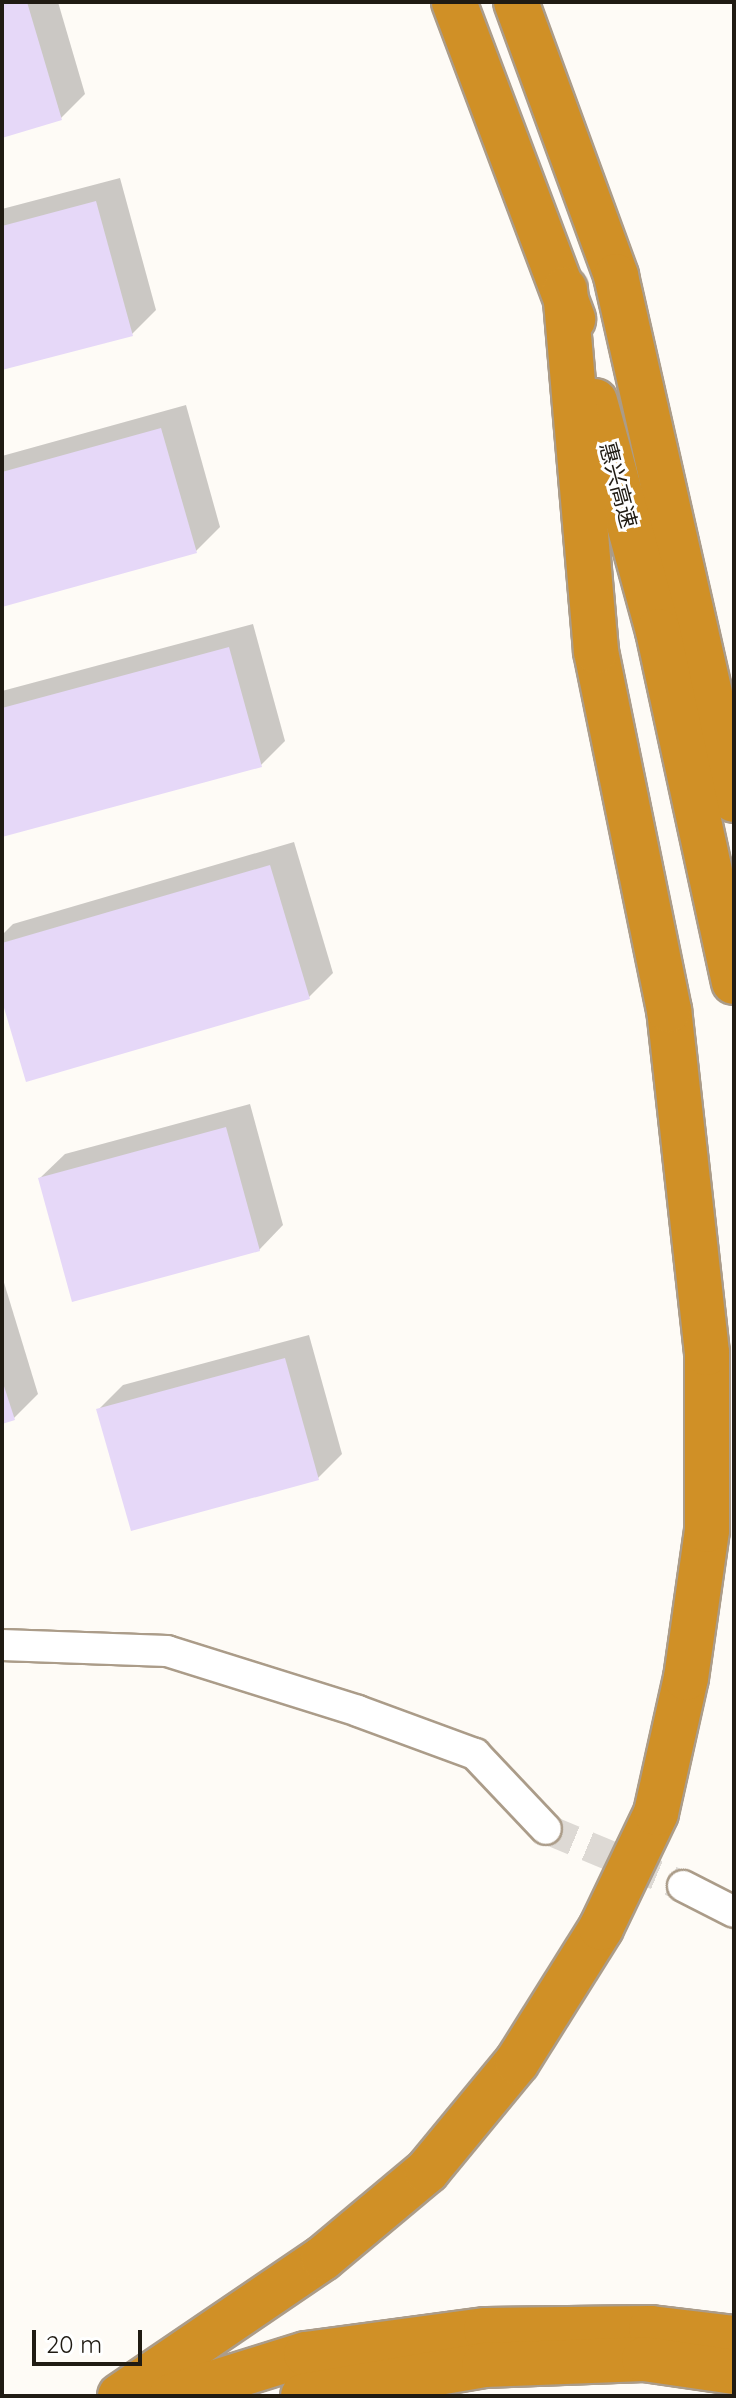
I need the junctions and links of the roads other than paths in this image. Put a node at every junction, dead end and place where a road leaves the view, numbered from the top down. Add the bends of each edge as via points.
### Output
1 (454, 2) edge
2 (516, 2) edge
3 (565, 289) junction
4 (734, 800) edge
5 (734, 982) edge
6 (2, 1645) edge
7 (546, 1829) tunnel mouth
8 (683, 1886) tunnel mouth
9 (734, 1912) edge
10 (734, 2338) edge
11 (648, 2344) junction
12 (734, 2372) edge
13 (120, 2396) edge
14 (171, 2396) edge
15 (303, 2396) edge

1 - 3 highway, 惠兴高速
2 - 4 highway, 惠兴高速 via 616,276
3 - 5 highway, 惠兴高速 via 658,631
3 - 13 highway via 596,651 669,1010 707,1353 707,1530 686,1678 656,1813 601,1928 517,2062 427,2171 323,2258
6 - 7 street via 167,1651 358,1711 475,1754
8 - 9 street
10 - 11 highway
11 - 12 highway
11 - 14 highway via 486,2330 306,2354
11 - 15 highway

